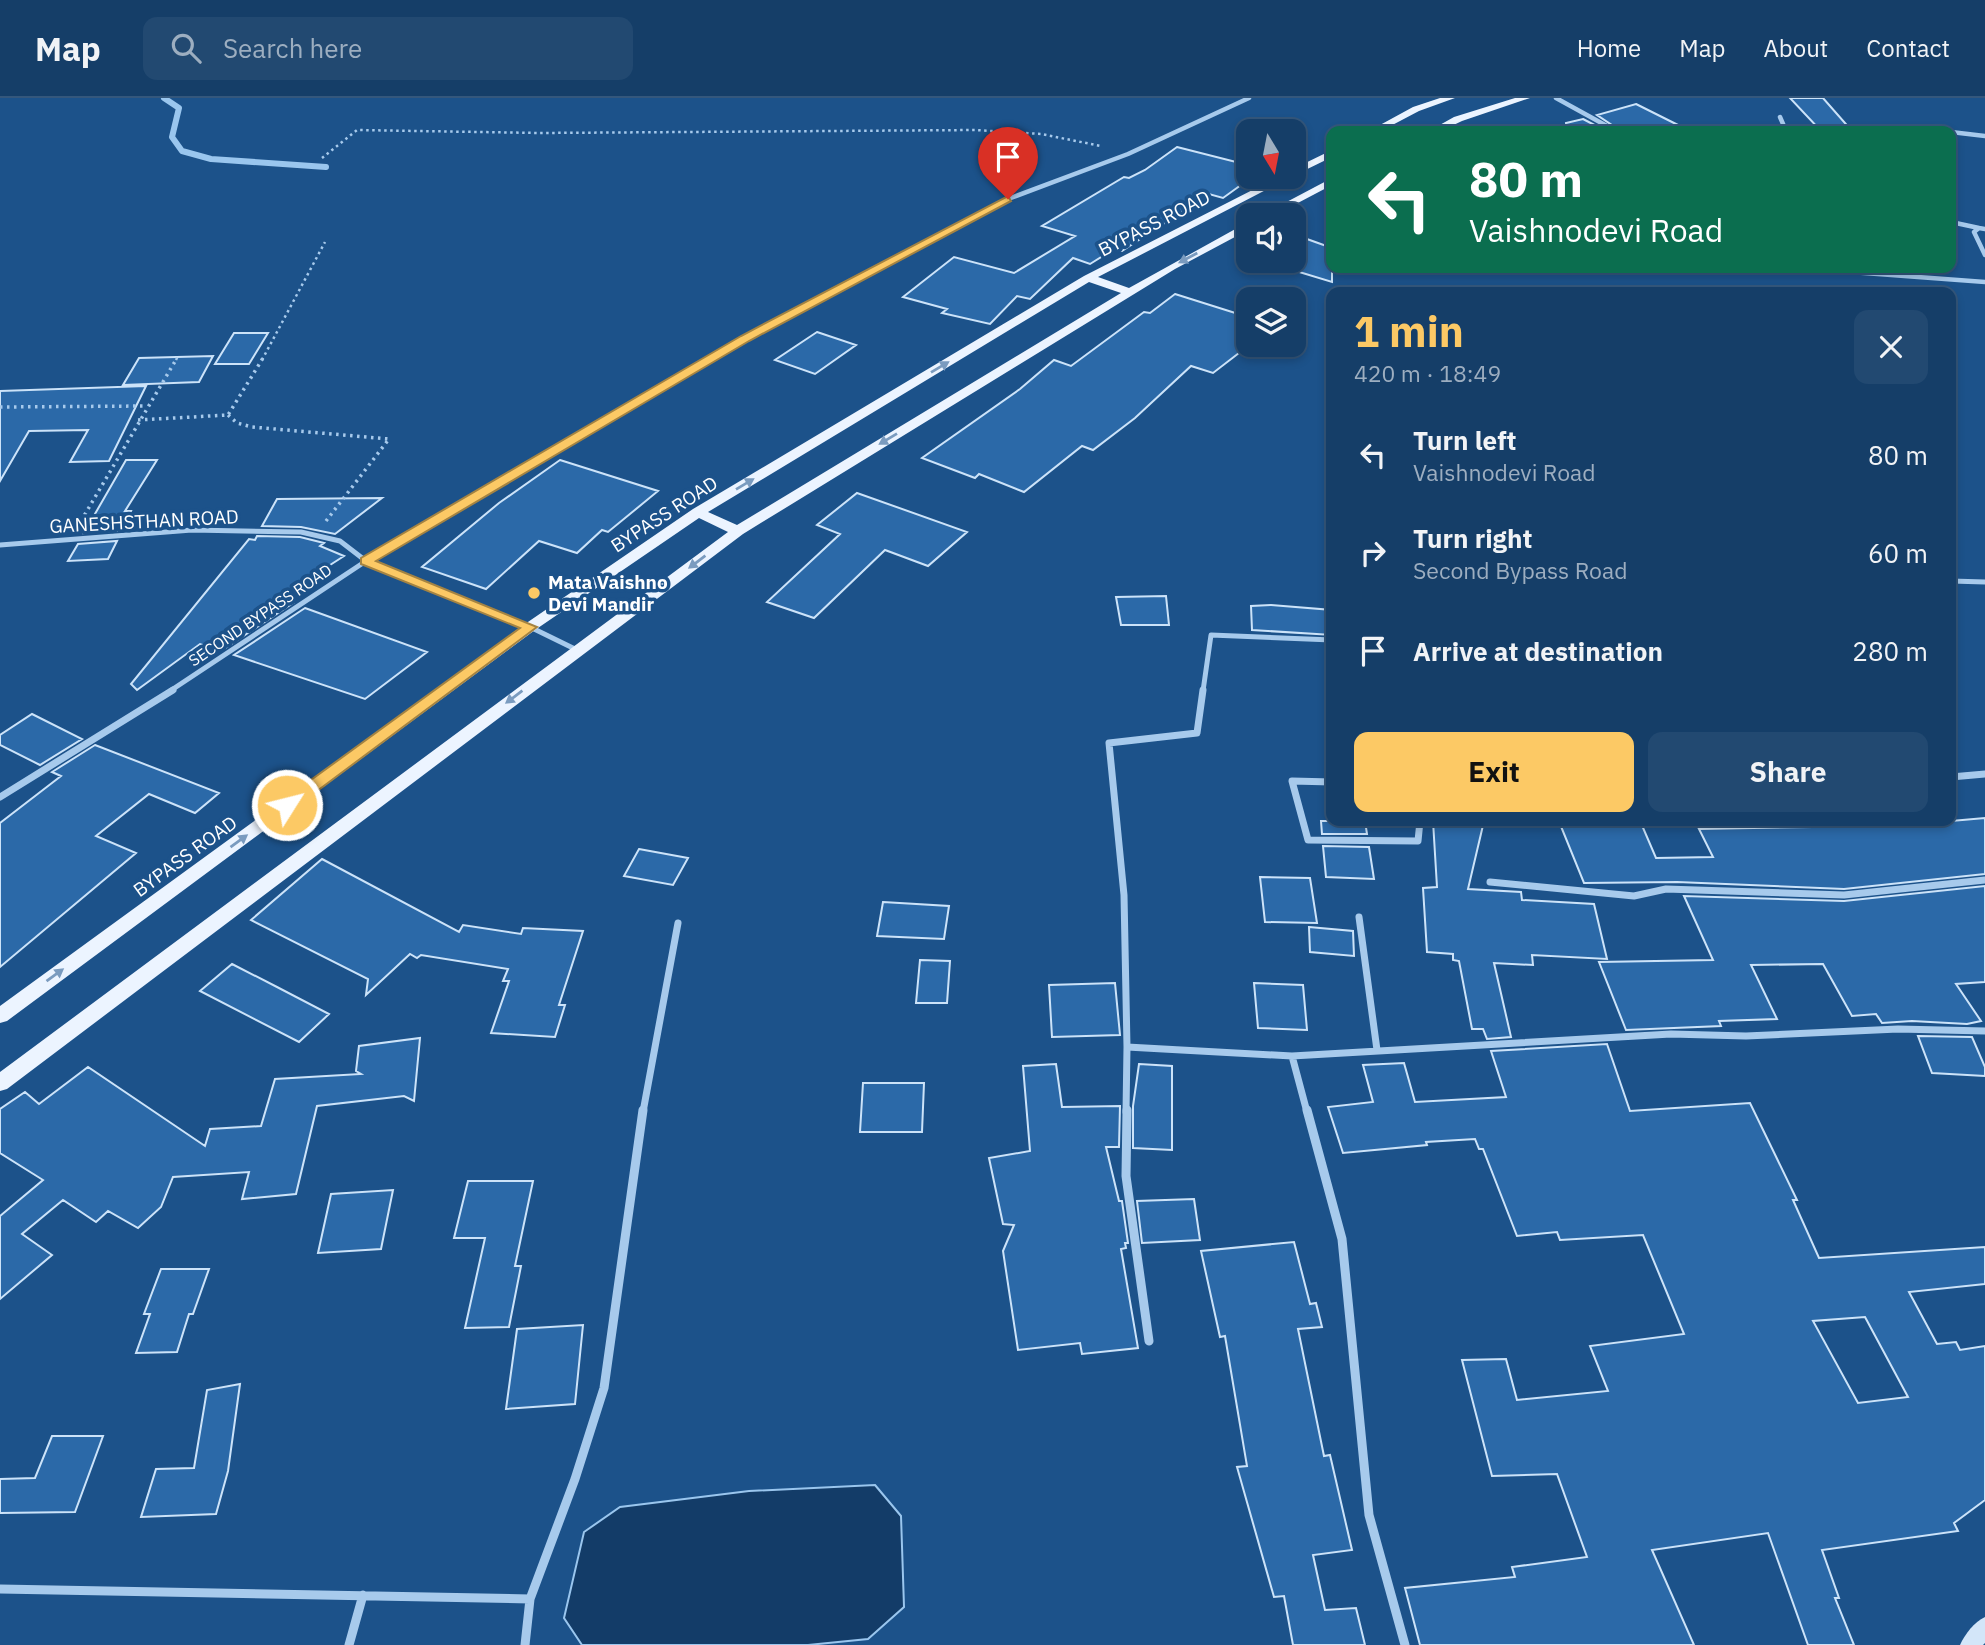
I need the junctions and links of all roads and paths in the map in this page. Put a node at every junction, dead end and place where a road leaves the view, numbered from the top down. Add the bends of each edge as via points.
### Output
1 (1249, 98) edge
2 (1450, 98) edge
3 (1525, 98) edge
4 (1556, 98) edge
5 (1780, 117) dead end
6 (1384, 126) edge
7 (1445, 126) edge
8 (1607, 126) edge
9 (1784, 126) edge
10 (1956, 132) edge
11 (1985, 136) edge
12 (1128, 154) junction
13 (1326, 156) edge
14 (322, 159) dead end
15 (1306, 166) edge
16 (1326, 184) edge
17 (1262, 189) edge
18 (1290, 203) edge
19 (1956, 223) edge
20 (1982, 228) edge
21 (1236, 232) edge
22 (325, 242) dead end
23 (1985, 255) edge
24 (1864, 273) edge
25 (1088, 278) junction
26 (1985, 282) edge
27 (1130, 292) junction
28 (178, 356) dead end
29 (147, 406) junction
30 (0, 407) edge
31 (228, 415) junction
32 (138, 420) junction
33 (698, 512) junction
34 (738, 531) junction
35 (315, 535) junction
36 (71, 540) junction
37 (0, 545) edge
38 (366, 561) junction
39 (1956, 581) edge
40 (1985, 582) edge
41 (530, 627) junction
42 (1326, 640) edge
43 (577, 650) junction
44 (1985, 774) edge
45 (1956, 777) edge
46 (1326, 782) edge
47 (0, 797) edge
48 (1420, 826) edge
49 (1985, 880) edge
50 (1490, 882) dead end
51 (1359, 917) dead end
52 (678, 923) dead end
53 (0, 1016) edge
54 (1985, 1031) edge
55 (1127, 1047) junction
56 (1377, 1050) junction
57 (1292, 1056) junction
58 (0, 1083) edge
59 (1149, 1340) dead end
60 (0, 1589) edge
61 (363, 1595) junction
62 (530, 1598) junction
63 (1985, 1628) edge
64 (349, 1645) edge
65 (525, 1645) edge
66 (1405, 1645) edge
67 (1970, 1645) edge

1 - 12 street, SECOND BYPASS ROAD
2 - 6 main road
3 - 7 main road
4 - 8 street
5 - 9 street
10 - 11 street
12 - 14 path via 1081,139 992,132 456,134 357,130
12 - 38 street, SECOND BYPASS ROAD via 1008,199 745,338
13 - 15 main road
16 - 18 main road
17 - 25 main road, BYPASS ROAD
19 - 20 street
20 - 23 street via 1974,232
21 -> 27 main road
22 - 31 path via 306,267 282,324
24 - 26 street
25 - 27 main road
33 -> 25 main road, BYPASS ROAD
27 -> 34 main road
28 - 29 path
29 - 30 path
29 - 32 path
31 - 32 path
31 - 35 path via 237,424 252,427 389,439
32 - 36 path
33 - 34 main road
33 - 41 main road, BYPASS ROAD
34 -> 43 main road
35 - 36 street, GANESHSTHAN ROAD via 192,530
35 - 38 street, GANESHSTHAN ROAD via 340,541
36 - 37 street, GANESHSTHAN ROAD
38 - 41 street, GANESHSTHAN ROAD
38 - 47 street, SECOND BYPASS ROAD
39 - 40 street
41 - 43 street, GANESHSTHAN ROAD
53 -> 41 main road, BYPASS ROAD
42 - 55 street via 1211,635 1197,733 1108,743 1121,845 1129,991
43 -> 58 main road
44 - 45 street
46 - 48 street via 1292,781 1308,841 1418,841
49 - 50 street via 1844,895 1666,889 1634,896
51 - 56 street
52 - 62 street via 645,1097 604,1388
54 - 56 street via 1898,1028 1746,1036 1671,1034
55 - 57 street
55 - 59 street via 1126,1176
56 - 57 street
57 - 66 street via 1342,1239 1370,1515
60 - 61 street
61 - 62 street
61 - 64 street
62 - 65 street
63 - 67 main road

